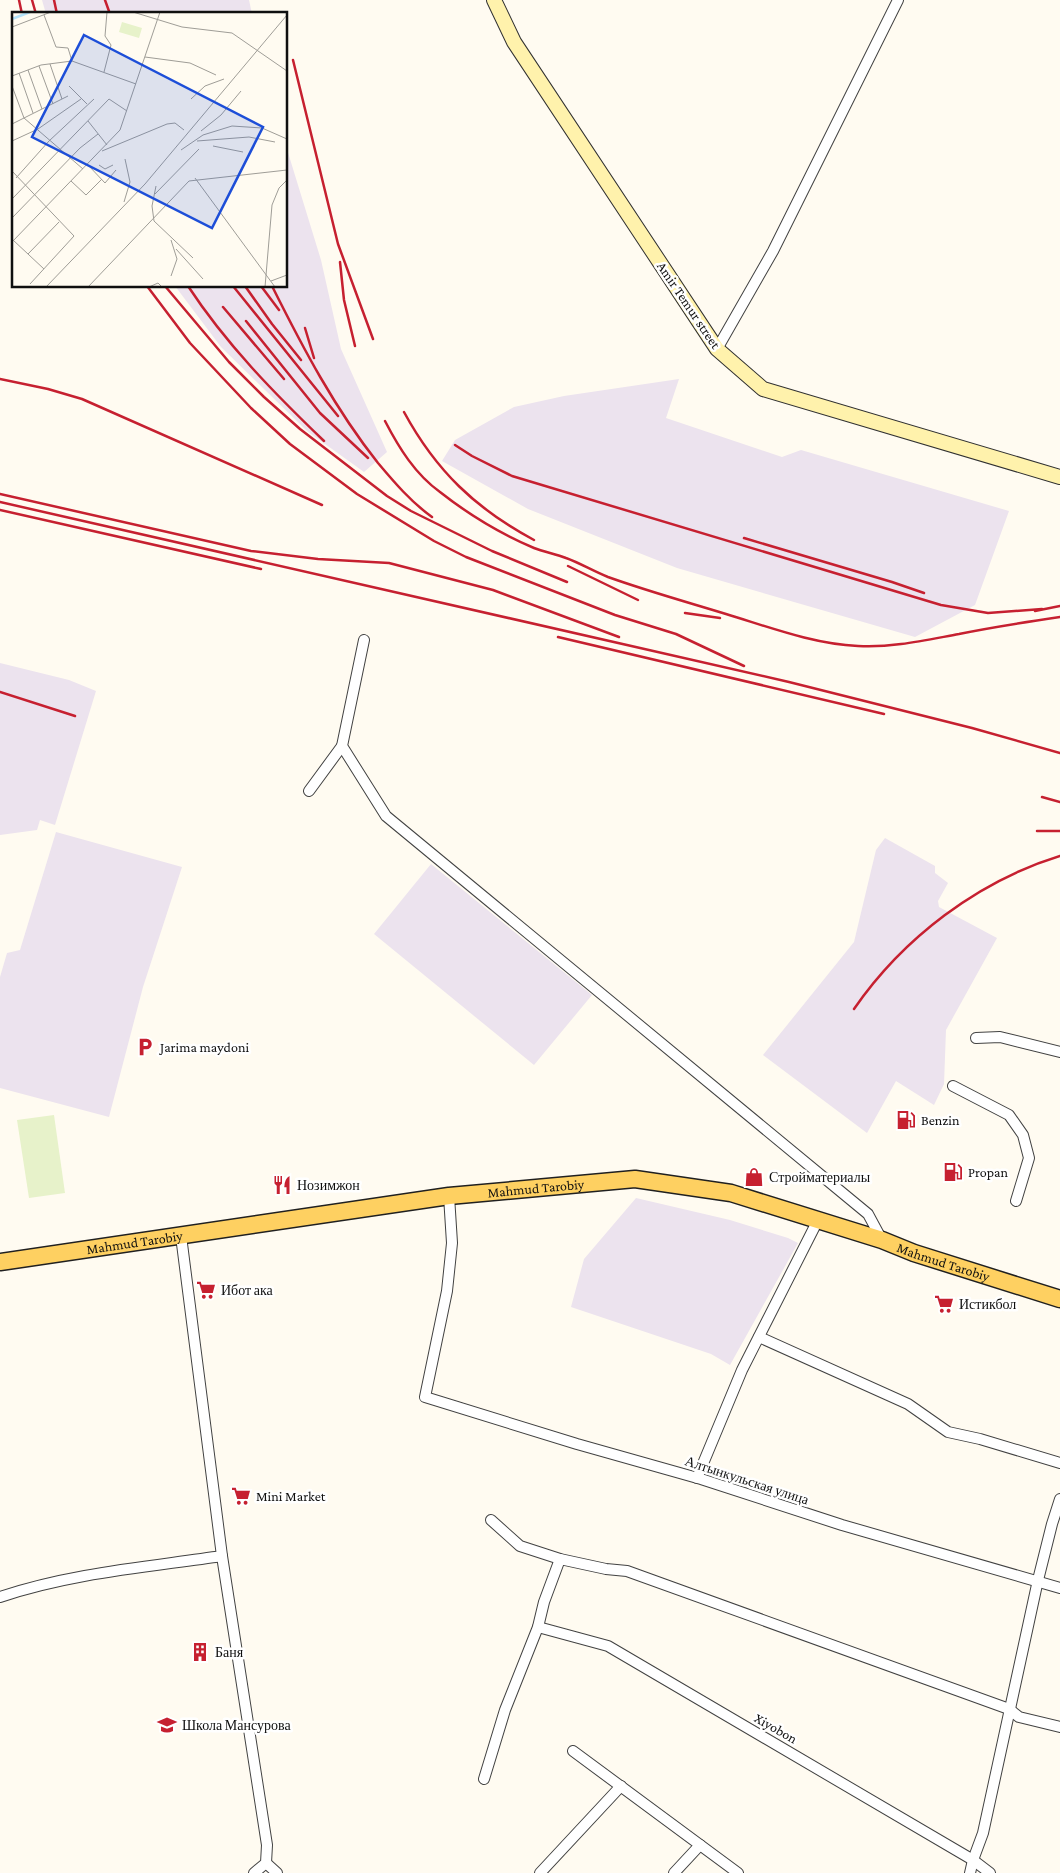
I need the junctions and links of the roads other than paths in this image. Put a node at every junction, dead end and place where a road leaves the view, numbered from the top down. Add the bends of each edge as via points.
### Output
1 (494, 0) edge
2 (898, 0) edge
3 (717, 350) junction
4 (1060, 477) edge
5 (364, 640) dead end
6 (342, 746) junction
7 (309, 791) dead end
8 (976, 1038) dead end
9 (1060, 1052) edge
10 (953, 1086) dead end
11 (449, 1196) junction
12 (1016, 1201) dead end
13 (818, 1220) junction
14 (181, 1236) junction
15 (882, 1240) junction
16 (0, 1262) edge
17 (1060, 1297) edge
18 (759, 1337) junction
19 (1060, 1463) edge
20 (697, 1478) junction
21 (1060, 1499) edge
22 (491, 1520) dead end
23 (222, 1556) junction
24 (560, 1559) junction
25 (1038, 1580) junction
26 (1060, 1588) edge
27 (0, 1597) edge
28 (538, 1627) junction
29 (1009, 1709) junction
30 (1060, 1728) edge
31 (573, 1751) dead end
32 (484, 1779) dead end
33 (621, 1786) junction
34 (700, 1845) junction
35 (973, 1860) junction
36 (266, 1862) junction
37 (254, 1873) edge
38 (277, 1873) edge
39 (540, 1873) edge
40 (674, 1873) edge
41 (738, 1873) edge
42 (970, 1873) edge
43 (990, 1873) edge

1 - 3 street, Amir Temur street via 514,42
2 - 3 street via 773,251
3 - 4 street, Amir Temur street via 763,388
5 - 6 street
6 - 7 street
6 - 15 street via 386,816 868,1214
8 - 9 street via 1000,1037
10 - 12 street via 1009,1115 1023,1135 1029,1158
11 - 13 main road, Mahmud Tarobiy via 635,1179 731,1193
11 - 14 main road, Mahmud Tarobiy
11 - 20 street, Алтынкульская улица via 452,1242 447,1291 425,1397
13 - 15 main road, Mahmud Tarobiy
13 - 18 street
14 - 16 main road, Mahmud Tarobiy
14 - 23 street
15 - 17 main road, Mahmud Tarobiy
18 - 19 street via 908,1404 948,1432
18 - 20 street
20 - 25 street, Алтынкульская улица via 842,1525
21 - 25 street
22 - 24 street via 520,1546
23 - 27 street via 83,1576
23 - 36 street via 266,1835
24 - 28 street
24 - 29 street via 627,1572
25 - 26 street, Алтынкульская улица
25 - 29 street
28 - 32 street via 504,1710
28 - 35 street, Xiyobon via 608,1646
29 - 30 street via 1020,1717
29 - 35 street via 983,1833
31 - 33 street
33 - 34 street
33 - 39 street
34 - 40 street
34 - 41 street
35 - 42 street
35 - 43 street, Xiyobon
36 - 37 street
36 - 38 street

